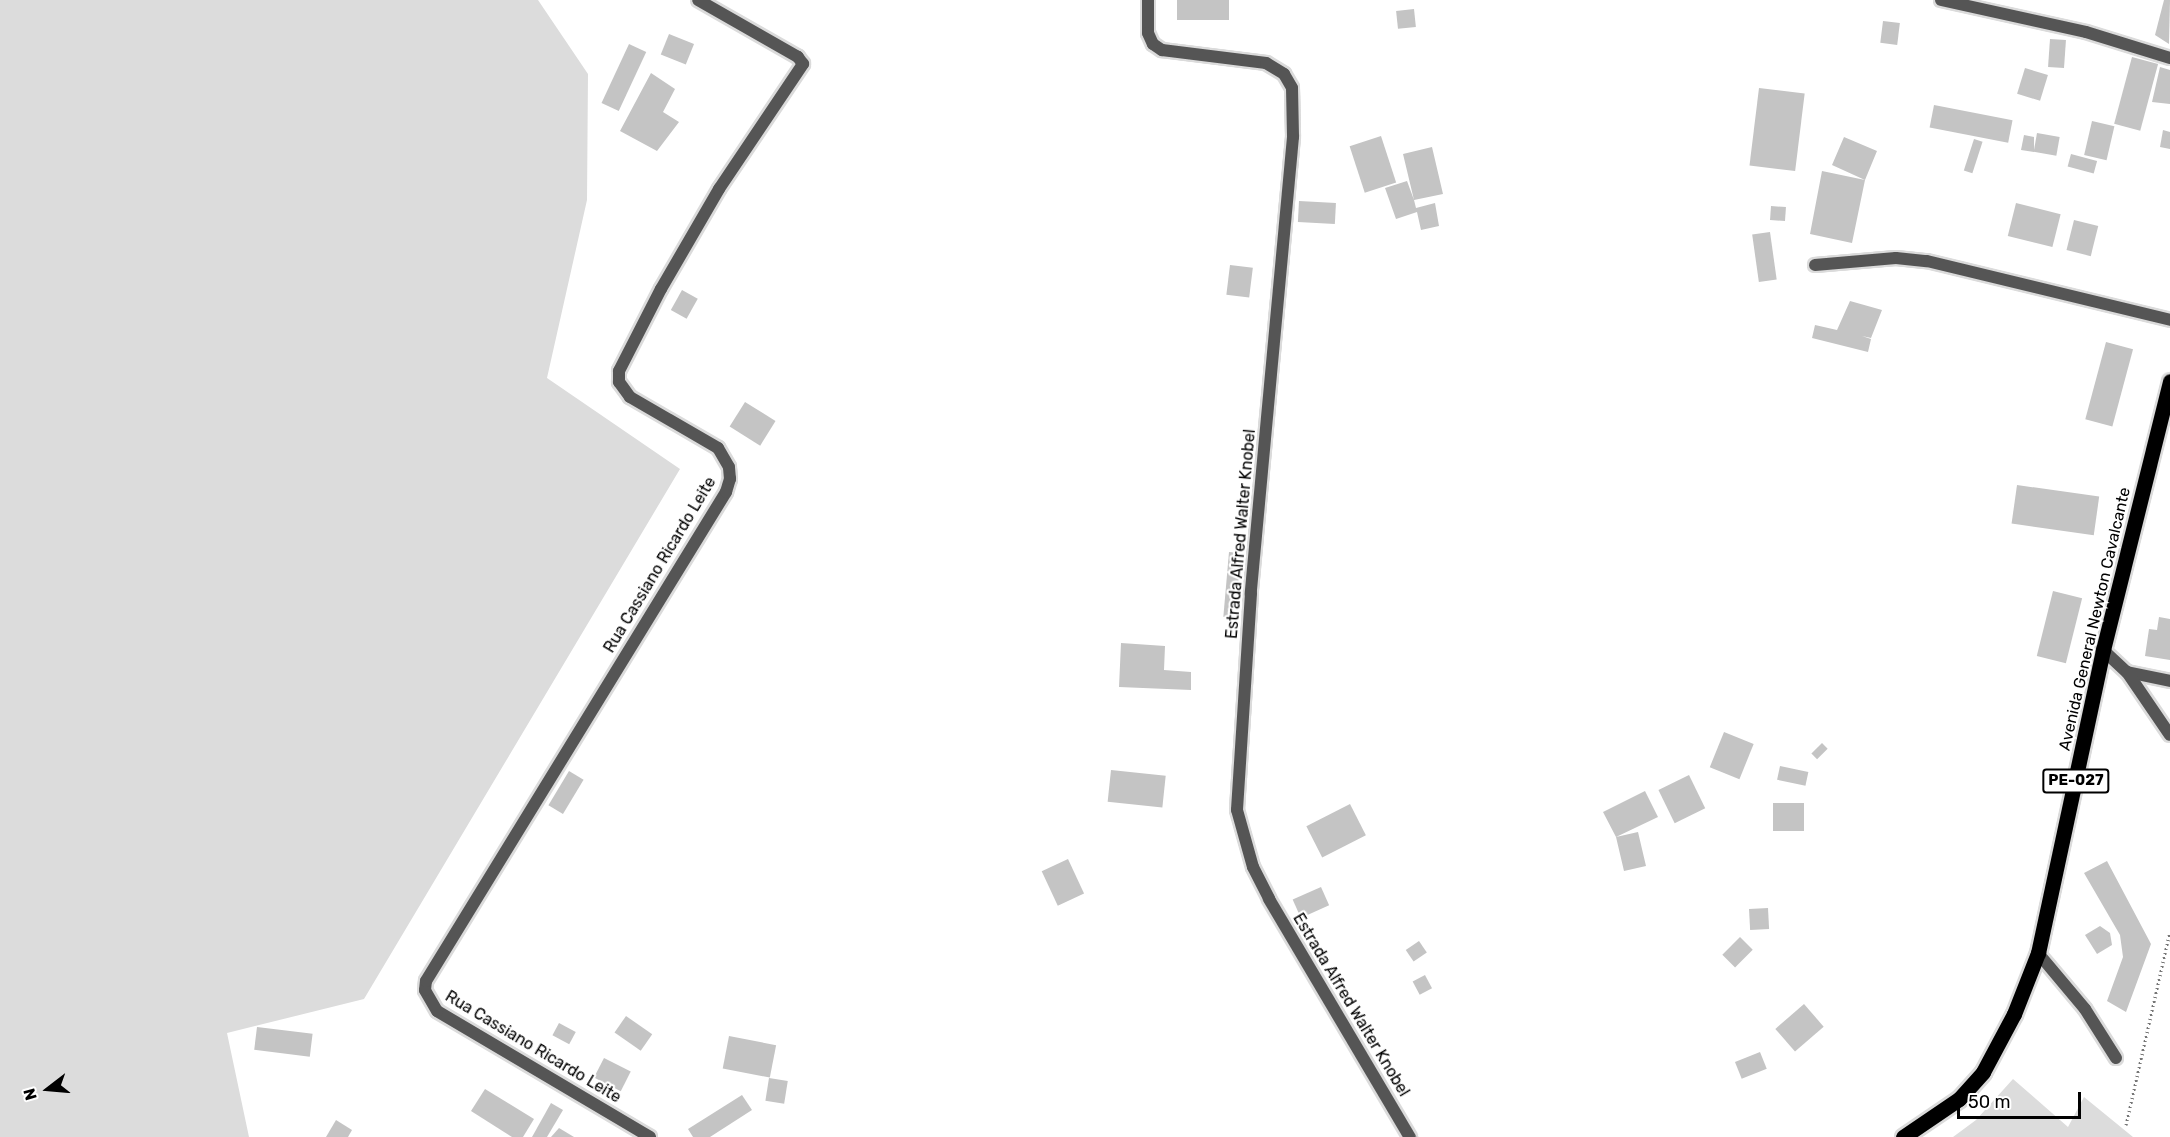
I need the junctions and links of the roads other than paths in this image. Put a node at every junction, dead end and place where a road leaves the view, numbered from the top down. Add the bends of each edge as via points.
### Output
1 (698, 0) edge
2 (1148, 0) edge
3 (1941, 0) edge
4 (2170, 58) edge
5 (1815, 265) dead end
6 (2170, 320) edge
7 (2170, 381) edge
8 (2166, 416) edge
9 (2103, 650) junction
10 (2127, 672) junction
11 (2170, 681) edge
12 (2170, 735) edge
13 (2038, 953) junction
14 (2116, 1058) dead end
15 (651, 1137) edge
16 (1410, 1137) edge
17 (1904, 1137) edge

1 - 15 street, Rua Cassiano Ricardo Leite via 798,57 803,64 719,189 619,371 619,382 630,397 717,448 729,467 730,479 426,981 425,990 437,1011
2 - 16 street, Estrada Alfred Walter Knobel via 1148,33 1153,44 1162,50 1266,63 1284,74 1292,88 1293,137 1251,593 1237,810 1252,867
3 - 4 street via 2086,32
5 - 6 street via 1896,258 1927,261
7 - 8 main road, Avenida General Newton Cavalcante / PE-027
8 - 9 main road, Avenida General Newton Cavalcante / PE-027
9 - 10 street
9 - 13 main road, Avenida General Newton Cavalcante / PE-027
10 - 11 street
10 - 12 street
13 - 14 street via 2085,1009
13 - 17 main road, Avenida General Newton Cavalcante / PE-027 via 2014,1014 1983,1072 1959,1099

